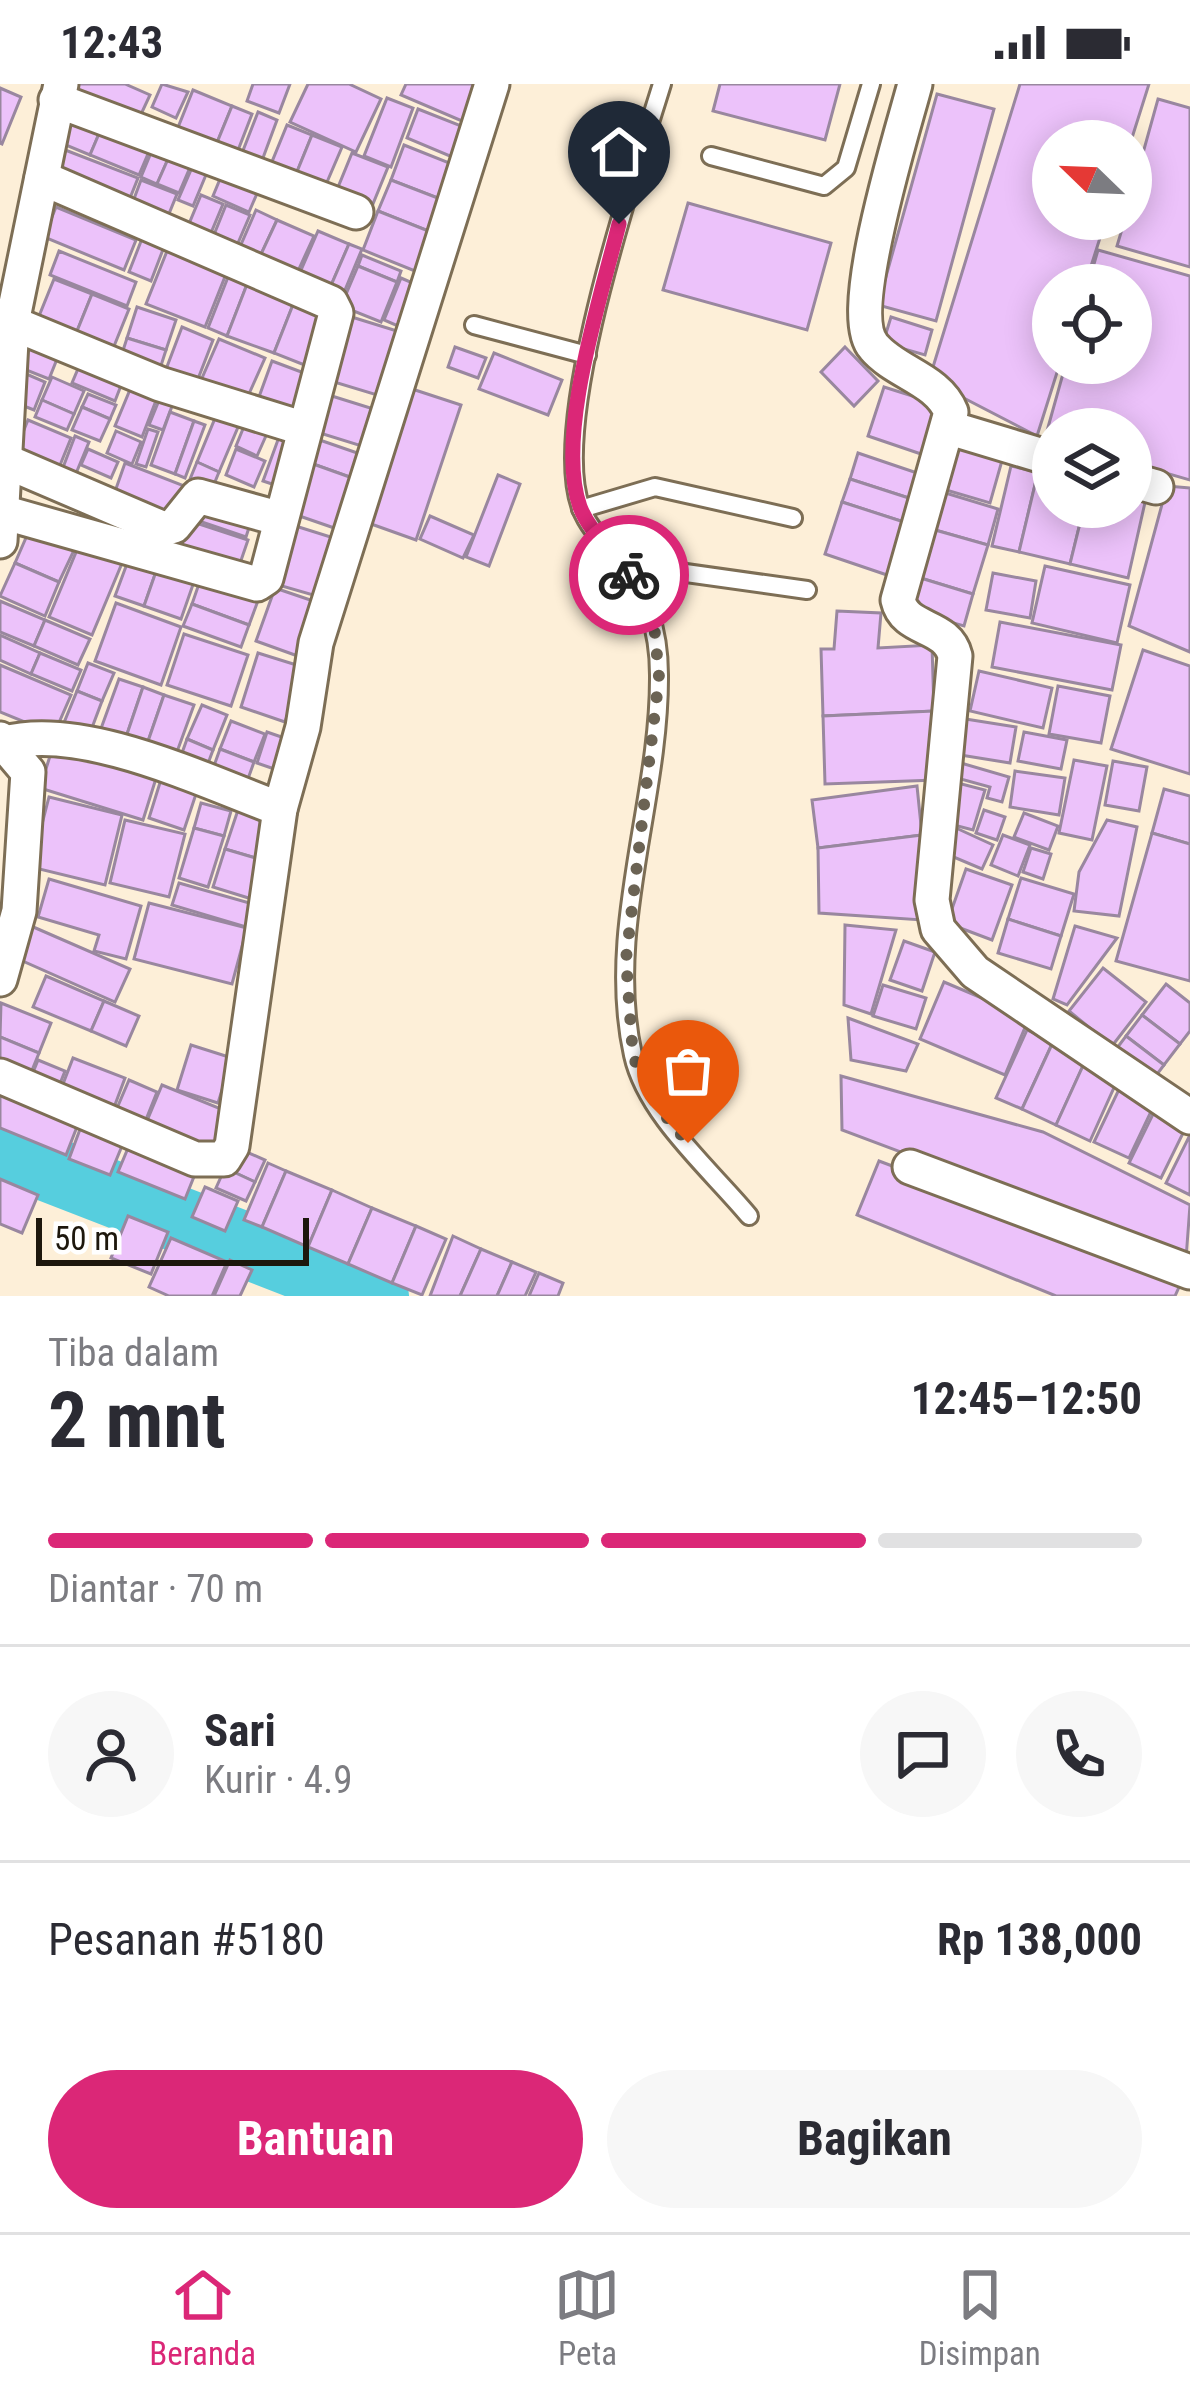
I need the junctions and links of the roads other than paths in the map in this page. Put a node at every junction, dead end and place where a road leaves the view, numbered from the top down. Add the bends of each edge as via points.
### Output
1 (492, 84) edge
2 (662, 84) edge
3 (871, 84) edge
4 (915, 84) edge
5 (58, 92) edge
6 (711, 156) dead end
7 (42, 178) junction
8 (356, 212) dead end
9 (10, 307) edge
10 (474, 325) dead end
11 (587, 355) junction
12 (305, 428) junction
13 (950, 428) junction
14 (1032, 453) edge
15 (3, 460) junction
16 (581, 509) junction
17 (793, 518) dead end
18 (281, 519) junction
19 (1, 526) edge
20 (622, 565) junction
21 (807, 590) dead end
22 (2, 741) edge
23 (280, 809) junction
24 (0, 979) edge
25 (0, 1076) edge
26 (1190, 1117) edge
27 (910, 1167) dead end
28 (749, 1216) dead end
29 (1190, 1272) edge

1 - 23 street via 316,643
2 - 11 lane
3 - 6 lane via 846,168 824,186
4 - 13 street via 870,254 865,328 875,349 945,398
5 - 7 street
5 - 8 street
7 - 9 street
7 - 12 street via 332,303 336,313
9 - 12 street via 160,384
9 - 15 street
10 - 11 lane
11 - 16 lane via 571,468
12 - 18 street
13 - 14 street
13 - 26 street via 898,600 908,618 944,635 955,656 932,900 938,929 976,972
15 - 18 street via 164,529 198,496
15 - 19 street
16 - 17 lane via 655,487
16 - 20 lane
18 - 19 street via 266,578 245,585
20 - 21 lane
20 - 28 lane via 653,613 659,677 626,959 633,1057 657,1106
22 - 23 street via 50,735
22 - 24 street via 28,772 19,911
23 - 25 street via 237,1129 224,1159 178,1153
27 - 29 street

